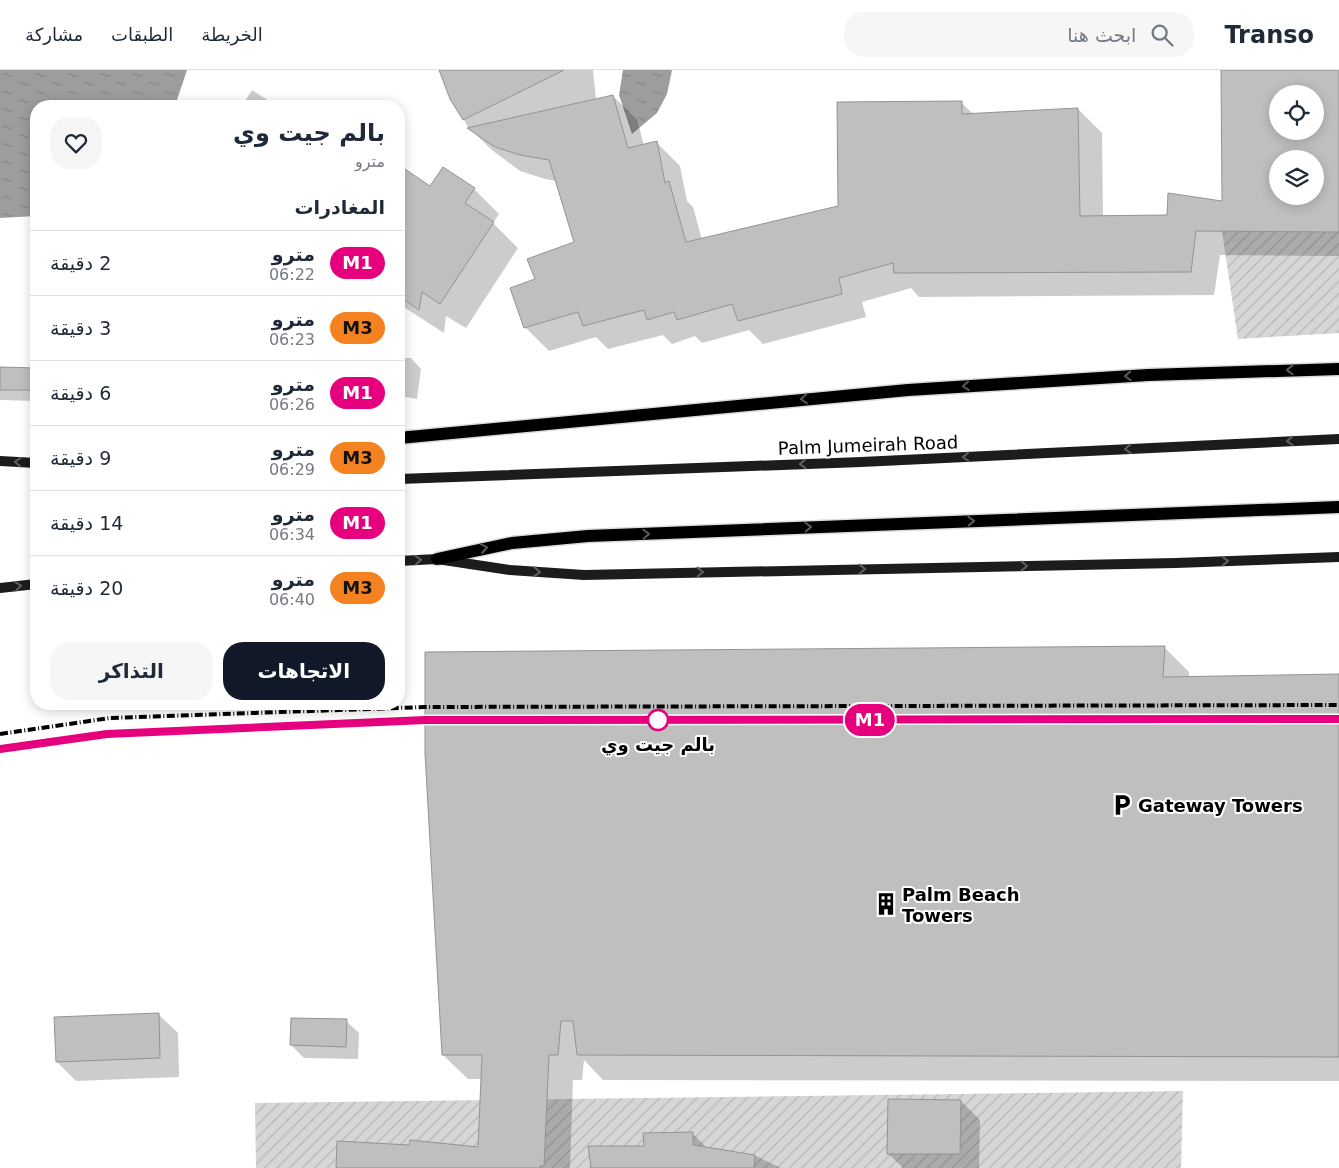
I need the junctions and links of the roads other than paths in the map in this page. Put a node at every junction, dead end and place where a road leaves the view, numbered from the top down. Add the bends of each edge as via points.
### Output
1 (1339, 369) edge
2 (405, 437) edge
3 (1339, 439) edge
4 (0, 461) edge
5 (30, 464) edge
6 (405, 479) edge
7 (1339, 507) edge
8 (1339, 557) edge
9 (437, 559) junction
10 (405, 561) edge
11 (30, 585) edge
12 (0, 588) edge

1 -> 2 main road via 1148,374 918,389
3 -> 6 main road, Palm Jumeirah Road via 861,462
5 -> 4 main road
9 -> 7 main road via 512,543 588,536
9 -> 8 main road via 510,570 584,575
10 -> 9 main road
12 -> 11 main road

